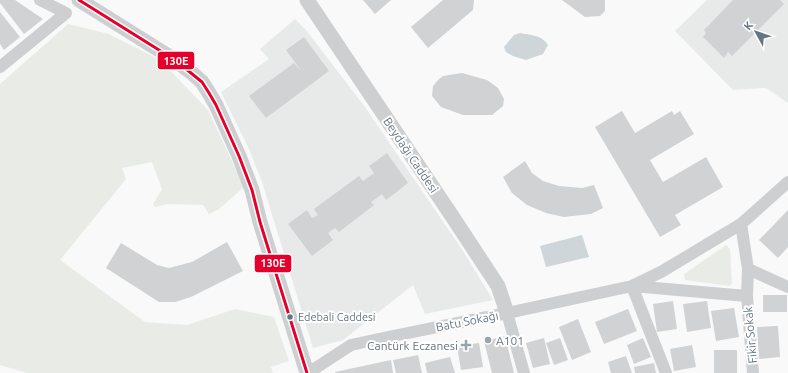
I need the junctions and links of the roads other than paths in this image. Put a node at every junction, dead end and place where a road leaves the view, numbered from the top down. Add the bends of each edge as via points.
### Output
1 (40, 0) edge
2 (79, 0) edge
3 (307, 0) edge
4 (0, 67) edge
5 (788, 182) edge
6 (741, 224) junction
7 (748, 269) junction
8 (632, 286) junction
9 (788, 287) edge
10 (747, 296) junction
11 (507, 313) junction
12 (308, 373) edge
13 (524, 373) edge
14 (666, 373) edge
15 (754, 373) edge

1 - 4 street via 66,13
2 - 12 street via 175,60 202,82 209,92 252,190
3 - 11 street, Beydağı Caddesi via 498,286
5 - 6 street, Batu Sokağı
6 - 7 street
6 - 8 street, Batu Sokağı via 662,272
7 - 9 street
7 - 10 street
8 - 10 street, Batu Sokağı
8 - 11 street, Batu Sokağı
8 - 14 street
10 - 15 street, Fikir Sokak
11 - 12 street, Batu Sokağı via 352,345
11 - 13 street

